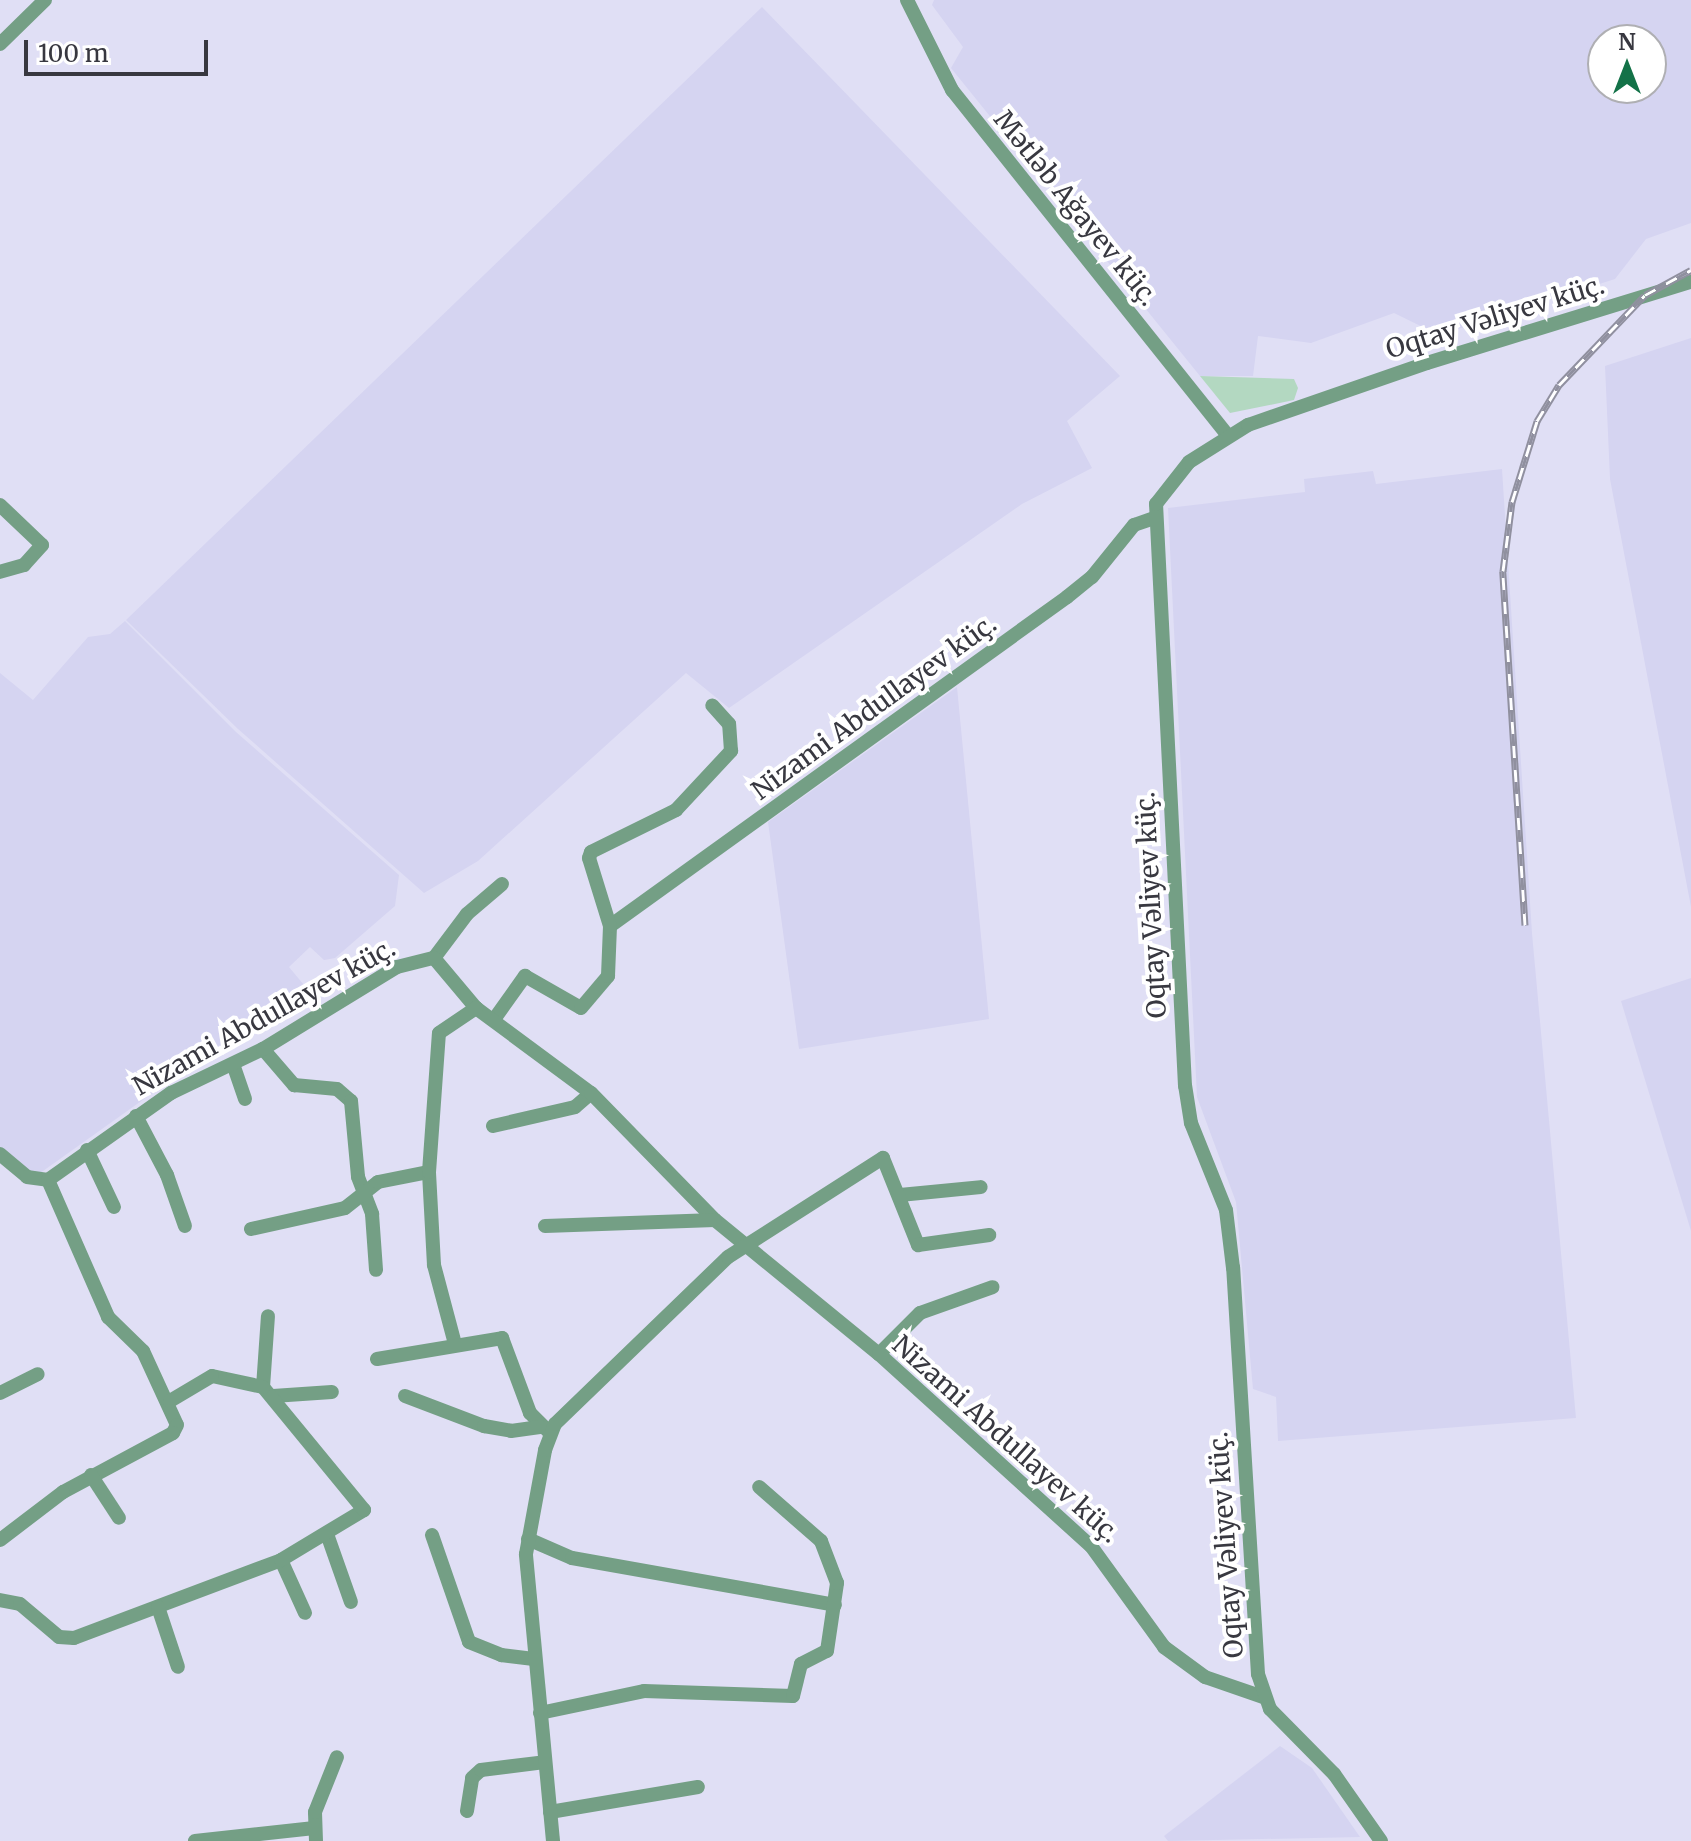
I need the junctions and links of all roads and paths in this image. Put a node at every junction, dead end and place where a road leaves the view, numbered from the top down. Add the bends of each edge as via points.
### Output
1 (45, 0) edge
2 (907, 0) edge
3 (0, 44) edge
4 (1691, 282) edge
5 (1227, 434) junction
6 (0, 505) edge
7 (1154, 518) junction
8 (0, 572) edge
9 (712, 705) dead end
10 (502, 884) dead end
11 (610, 926) junction
12 (434, 958) junction
13 (476, 1008) junction
14 (495, 1018) junction
15 (263, 1049) junction
16 (233, 1064) junction
17 (591, 1093) junction
18 (245, 1099) dead end
19 (136, 1116) junction
20 (493, 1126) dead end
21 (87, 1150) junction
22 (0, 1154) edge
23 (429, 1172) junction
24 (48, 1180) junction
25 (981, 1187) dead end
26 (366, 1191) junction
27 (900, 1195) junction
28 (114, 1207) dead end
29 (715, 1220) junction
30 (185, 1226) dead end
31 (545, 1226) dead end
32 (251, 1229) dead end
33 (989, 1235) dead end
34 (745, 1245) junction
35 (376, 1270) dead end
36 (993, 1287) dead end
37 (268, 1316) dead end
38 (455, 1344) junction
39 (879, 1354) junction
40 (377, 1359) dead end
41 (38, 1374) dead end
42 (268, 1392) junction
43 (332, 1392) dead end
44 (0, 1393) edge
45 (405, 1396) dead end
46 (170, 1401) junction
47 (545, 1430) junction
48 (91, 1475) junction
49 (759, 1487) dead end
50 (119, 1518) dead end
51 (327, 1534) junction
52 (432, 1535) dead end
53 (528, 1539) junction
54 (0, 1540) edge
55 (281, 1560) junction
56 (0, 1600) edge
57 (351, 1602) dead end
58 (835, 1605) junction
59 (158, 1607) junction
60 (305, 1613) dead end
61 (534, 1659) junction
62 (178, 1667) dead end
63 (1263, 1697) junction
64 (540, 1713) junction
65 (337, 1757) dead end
66 (545, 1762) junction
67 (698, 1787) dead end
68 (467, 1811) dead end
69 (550, 1812) junction
70 (315, 1834) edge
71 (195, 1841) edge
72 (553, 1841) edge
73 (1381, 1841) edge

1 - 3 street
2 - 5 street, Mətləb Ağayev küç. via 952,90
4 - 5 street, Oqtay Vəliyev küç. via 1427,363
5 - 7 street, Oqtay Vəliyev küç. via 1169,482
6 - 8 street via 42,545 24,565
7 - 11 street, Nizami Abdullayev küç. via 1134,525 1092,577 1067,597
7 - 63 street, Oqtay Vəliyev küç. via 1185,1086 1191,1123 1228,1224
9 - 11 street via 729,724 731,751 669,815 591,852
10 - 12 street via 467,914
11 - 14 street via 608,976 587,1006 574,1006 525,976
12 - 13 street, Nizami Abdullayev küç.
12 - 15 street, Nizami Abdullayev küç. via 397,967
13 - 14 street, Nizami Abdullayev küç.
13 - 23 street via 439,1033
14 - 17 street, Nizami Abdullayev küç.
15 - 16 street, Nizami Abdullayev küç.
15 - 26 street via 294,1085 345,1093 357,1133 358,1177
16 - 18 street
16 - 19 street, Nizami Abdullayev küç. via 189,1082
17 - 20 street via 575,1107
17 - 29 street, Nizami Abdullayev küç.
19 - 21 street, Nizami Abdullayev küç.
19 - 30 street via 167,1175
21 - 24 street, Nizami Abdullayev küç.
21 - 28 street
22 - 24 street via 27,1177
23 - 26 street via 392,1178
23 - 38 street via 434,1265
24 - 46 street via 108,1317 143,1351
25 - 27 street
26 - 32 street via 345,1208
26 - 35 street
27 - 33 street via 918,1245
27 - 34 street via 883,1158
29 - 31 street
29 - 34 street, Nizami Abdullayev küç.
34 - 39 street, Nizami Abdullayev küç.
34 - 47 street
36 - 39 street via 920,1313 900,1327
37 - 42 street
38 - 40 street
38 - 47 street via 505,1340 530,1413
39 - 63 street, Nizami Abdullayev küç. via 1101,1556 1164,1647 1205,1677
41 - 44 street
42 - 43 street
42 - 46 street via 212,1376
42 - 51 street via 364,1510
45 - 47 street via 484,1426
46 - 48 street via 177,1425 173,1433
47 - 53 street
48 - 50 street
48 - 54 street
49 - 58 street via 830,1554 837,1583
51 - 55 street
51 - 57 street
52 - 61 street via 469,1642 501,1655
53 - 58 street via 572,1558
53 - 61 street
55 - 59 street
55 - 60 street
56 - 59 street via 34,1611 64,1639
58 - 64 street via 827,1651 801,1664 793,1696 644,1691
59 - 62 street
61 - 64 street
63 - 73 street via 1334,1774
64 - 66 street
65 - 70 street
66 - 68 street via 481,1770 472,1778
66 - 69 street
67 - 69 street
69 - 72 street
70 - 71 street

